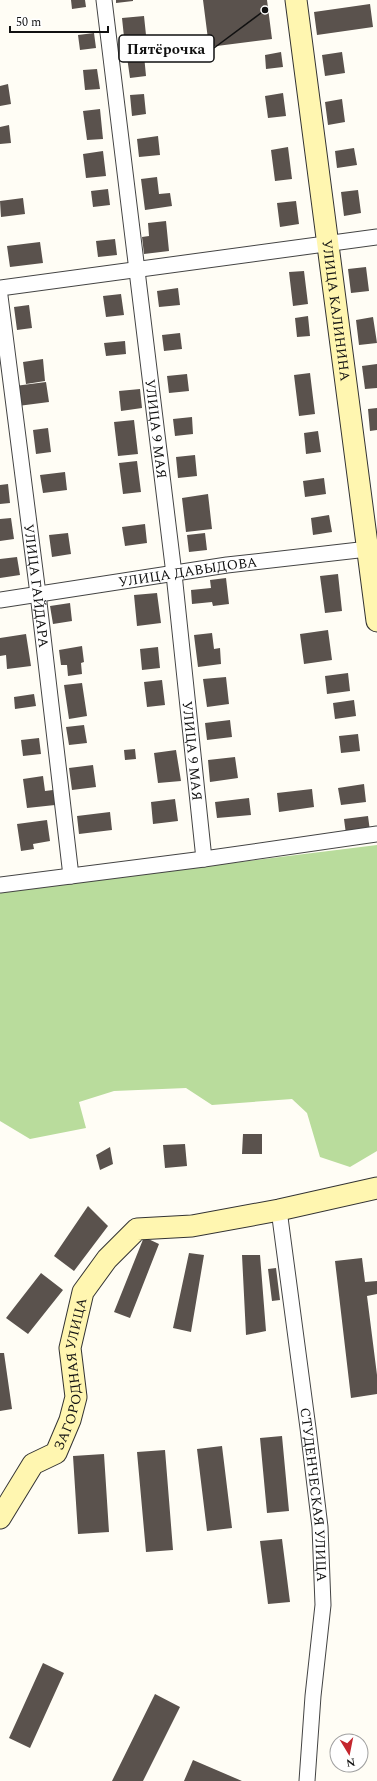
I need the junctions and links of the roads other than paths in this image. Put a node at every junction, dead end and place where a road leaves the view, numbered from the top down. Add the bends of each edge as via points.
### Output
1 (104, 0) edge
2 (296, 0) edge
3 (377, 238) edge
4 (328, 244) junction
5 (137, 270) junction
6 (0, 288) edge
7 (0, 296) edge
8 (373, 549) edge
9 (174, 574) junction
10 (38, 594) junction
11 (0, 600) edge
12 (377, 621) edge
13 (377, 834) edge
14 (204, 859) junction
15 (71, 876) junction
16 (0, 885) edge
17 (377, 1188) edge
18 (279, 1210) junction
19 (0, 1518) edge
20 (307, 1781) edge

1 - 5 street, УЛИЦА 9 МАЯ
2 - 4 street, УЛИЦА КАЛИНИНА
3 - 4 street
4 - 5 street
4 - 8 street, УЛИЦА КАЛИНИНА
5 - 6 street
5 - 9 street, УЛИЦА 9 МАЯ
7 - 10 street, УЛИЦА ГАЙДАРА
8 - 9 street, УЛИЦА ДАВЫДОВА via 228,565
8 - 12 street, УЛИЦА КАЛИНИНА
9 - 10 street, УЛИЦА ДАВЫДОВА
9 - 14 street, УЛИЦА 9 МАЯ
10 - 11 street, УЛИЦА ДАВЫДОВА
10 - 15 street, УЛИЦА ГАЙДАРА
13 - 14 street
14 - 15 street
15 - 16 street
17 - 18 street, ЗАГОРОДНАЯ УЛИЦА
18 - 19 street, ЗАГОРОДНАЯ УЛИЦА via 192,1226 137,1228 107,1259 82,1292 70,1348 76,1397 70,1420 56,1453 33,1464
18 - 20 street, СТУДЕНЧЕСКАЯ УЛИЦА via 320,1527 323,1605

